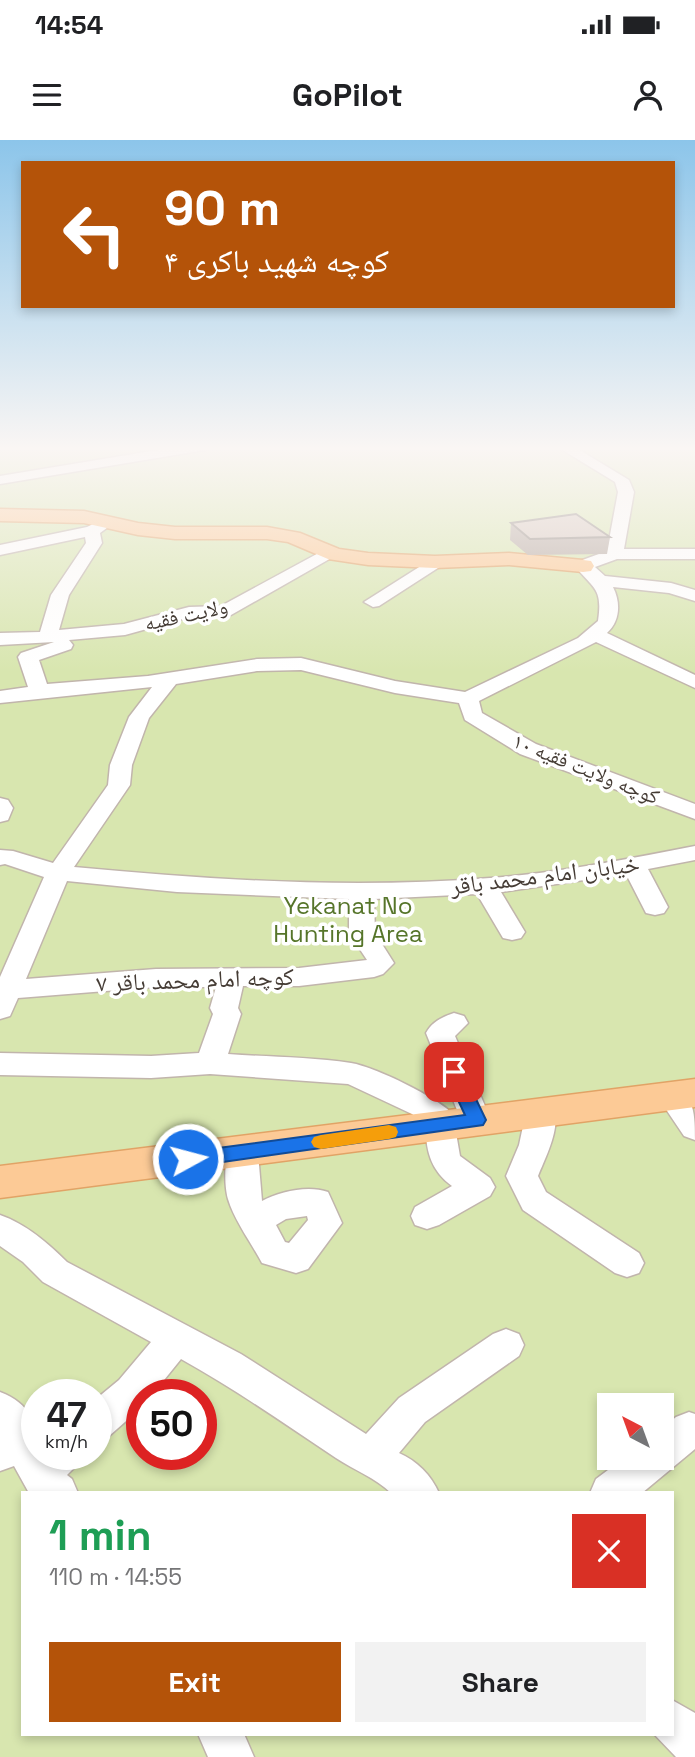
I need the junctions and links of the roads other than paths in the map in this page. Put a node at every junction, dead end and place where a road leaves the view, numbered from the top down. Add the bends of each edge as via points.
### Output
1 (92, 521) edge
2 (621, 521) edge
3 (100, 526) junction
4 (0, 550) edge
5 (332, 553) junction
6 (615, 554) junction
7 (695, 554) edge
8 (435, 562) junction
9 (583, 566) junction
10 (601, 582) junction
11 (695, 596) edge
12 (373, 602) dead end
13 (71, 634) junction
14 (594, 634) junction
15 (48, 637) junction
16 (0, 639) edge
17 (171, 677) junction
18 (695, 681) edge
19 (39, 691) junction
20 (0, 697) edge
21 (468, 698) junction
22 (0, 806) edge
23 (690, 807) edge
24 (0, 815) edge
25 (695, 853) edge
26 (0, 858) edge
27 (634, 865) junction
28 (58, 873) junction
29 (486, 886) junction
30 (362, 892) junction
31 (655, 907) dead end
32 (512, 932) dead end
33 (232, 976) junction
34 (4, 1000) edge
35 (454, 1023) dead end
36 (210, 1063) junction
37 (0, 1064) edge
38 (683, 1095) edge
39 (541, 1112) junction
40 (455, 1123) junction
41 (695, 1128) edge
42 (242, 1153) junction
43 (0, 1182) edge
44 (427, 1216) dead end
45 (255, 1221) dead end
46 (0, 1230) edge
47 (627, 1263) dead end
48 (176, 1338) junction
49 (506, 1345) dead end
50 (0, 1409) edge
51 (112, 1409) edge
52 (11, 1446) edge
53 (370, 1458) junction
54 (640, 1470) edge
55 (52, 1474) edge
56 (417, 1491) edge
57 (613, 1491) edge
58 (674, 1725) edge
59 (222, 1736) edge
60 (695, 1744) edge
61 (231, 1757) edge

1 - 3 main road
2 - 6 street
3 - 4 street
3 - 5 main road via 176,533 267,533 293,537
3 - 15 street via 60,595
5 - 8 main road
5 - 13 street, ولایت فقیه via 225,611 189,612 125,629
6 - 7 street
6 - 9 street
8 - 9 main road via 509,559
8 - 12 street
9 - 10 street
10 - 11 street via 671,588
10 - 14 street via 611,598 607,623
13 - 15 street
13 - 19 street via 71,643 28,657
14 - 18 street
14 - 21 street
15 - 16 street
17 - 19 street
17 - 21 street via 301,664 395,687
17 - 28 street via 139,717 121,765 119,785
19 - 20 street
21 - 23 street, کوچه ولایت فقیه ۱۰ via 472,716 528,749
22 - 24 street
25 - 27 street, خیابان امام محمد باقر
26 - 28 street, خیابان امام محمد باقر
27 - 29 street, خیابان امام محمد باقر
27 - 31 street
28 - 30 street, خیابان امام محمد باقر via 177,884
28 - 34 street
29 - 30 street, خیابان امام محمد باقر
29 - 32 street
30 - 33 street, کوچه امام محمد باقر ۷ via 358,915 364,939 381,963 374,968 299,977
33 - 34 street, کوچه امام محمد باقر ۷ via 156,978
33 - 36 street via 224,1008 227,1014
35 - 40 street via 440,1034
36 - 37 street
36 - 40 street via 352,1074
38 - 39 main road
38 - 41 street
39 - 40 main road
39 - 47 street via 535,1145 522,1176 534,1201
40 - 42 main road
40 - 44 street via 440,1151 452,1172 479,1187
42 - 43 main road
42 - 45 street via 244,1199
46 - 48 street via 35,1252 55,1272
48 - 51 street
48 - 53 street via 228,1366
49 - 53 street via 412,1410
50 - 52 street via 16,1426
52 - 55 street
53 - 56 street via 396,1471
54 - 57 street
58 - 60 street
59 - 61 street

